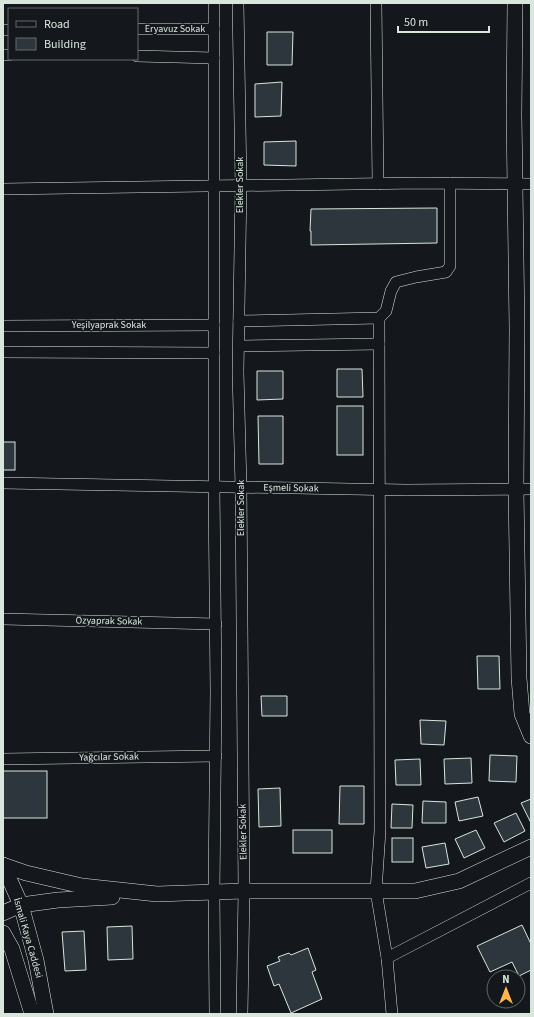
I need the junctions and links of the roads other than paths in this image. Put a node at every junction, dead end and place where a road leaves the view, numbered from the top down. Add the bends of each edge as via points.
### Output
1 (214, 3) edge
2 (238, 3) edge
3 (376, 3) edge
4 (515, 3) edge
5 (138, 29) edge
6 (214, 29) junction
7 (138, 56) edge
8 (214, 58) junction
9 (450, 183) junction
10 (378, 184) junction
11 (515, 184) junction
12 (531, 184) edge
13 (241, 185) junction
14 (214, 186) junction
15 (3, 188) edge
16 (379, 318) junction
17 (239, 321) junction
18 (214, 325) junction
19 (3, 326) edge
20 (379, 344) junction
21 (239, 346) junction
22 (3, 352) edge
23 (214, 353) junction
24 (3, 483) edge
25 (214, 486) junction
26 (241, 487) junction
27 (380, 489) junction
28 (524, 489) edge
29 (3, 619) edge
30 (216, 624) junction
31 (531, 736) edge
32 (216, 756) junction
33 (3, 759) edge
34 (531, 847) edge
35 (3, 865) edge
36 (531, 883) edge
37 (244, 891) junction
38 (376, 891) junction
39 (214, 892) junction
40 (157, 894) junction
41 (21, 905) junction
42 (3, 913) edge
43 (3, 933) edge
44 (387, 958) junction
45 (32, 1014) edge
46 (46, 1014) edge
47 (215, 1014) edge
48 (242, 1014) edge
49 (392, 1014) edge

1 - 6 street
2 - 13 street, Elekler Sokak
3 - 10 street
4 - 11 street
5 - 6 street, Eryavuz Sokak
6 - 8 street
7 - 8 street
8 - 14 street
9 - 10 street
9 - 11 street
9 - 16 street via 450,266 446,272 396,282 386,311
10 - 13 street
11 - 12 street
11 - 28 street
13 - 14 street
13 - 17 street, Elekler Sokak
14 - 15 street
14 - 18 street
16 - 17 street
16 - 20 street
17 - 21 street, Elekler Sokak
18 - 19 street, Yeşilyaprak Sokak
18 - 23 street
20 - 21 street
20 - 27 street
21 - 26 street, Elekler Sokak
22 - 23 street
23 - 25 street
24 - 25 street, Eşmeli Sokak
25 - 26 street, Eşmeli Sokak
25 - 30 street
26 - 27 street, Eşmeli Sokak
26 - 37 street, Elekler Sokak
27 - 28 street, Eşmeli Sokak
27 - 38 street via 380,831
28 - 31 street via 519,678 522,714
29 - 30 street, Özyaprak Sokak
30 - 32 street
32 - 33 street, Yağcılar Sokak
32 - 39 street
34 - 38 street via 459,880 415,891
35 - 40 street via 82,886
35 - 41 street, İsmali Kaya Caddesi
36 - 44 street
37 - 38 street
37 - 39 street
37 - 48 street, Elekler Sokak
38 - 44 street
39 - 40 street
39 - 47 street
40 - 41 street via 58,900
41 - 42 street
41 - 46 street, İsmali Kaya Caddesi via 36,960
43 - 45 street via 12,949
44 - 49 street

